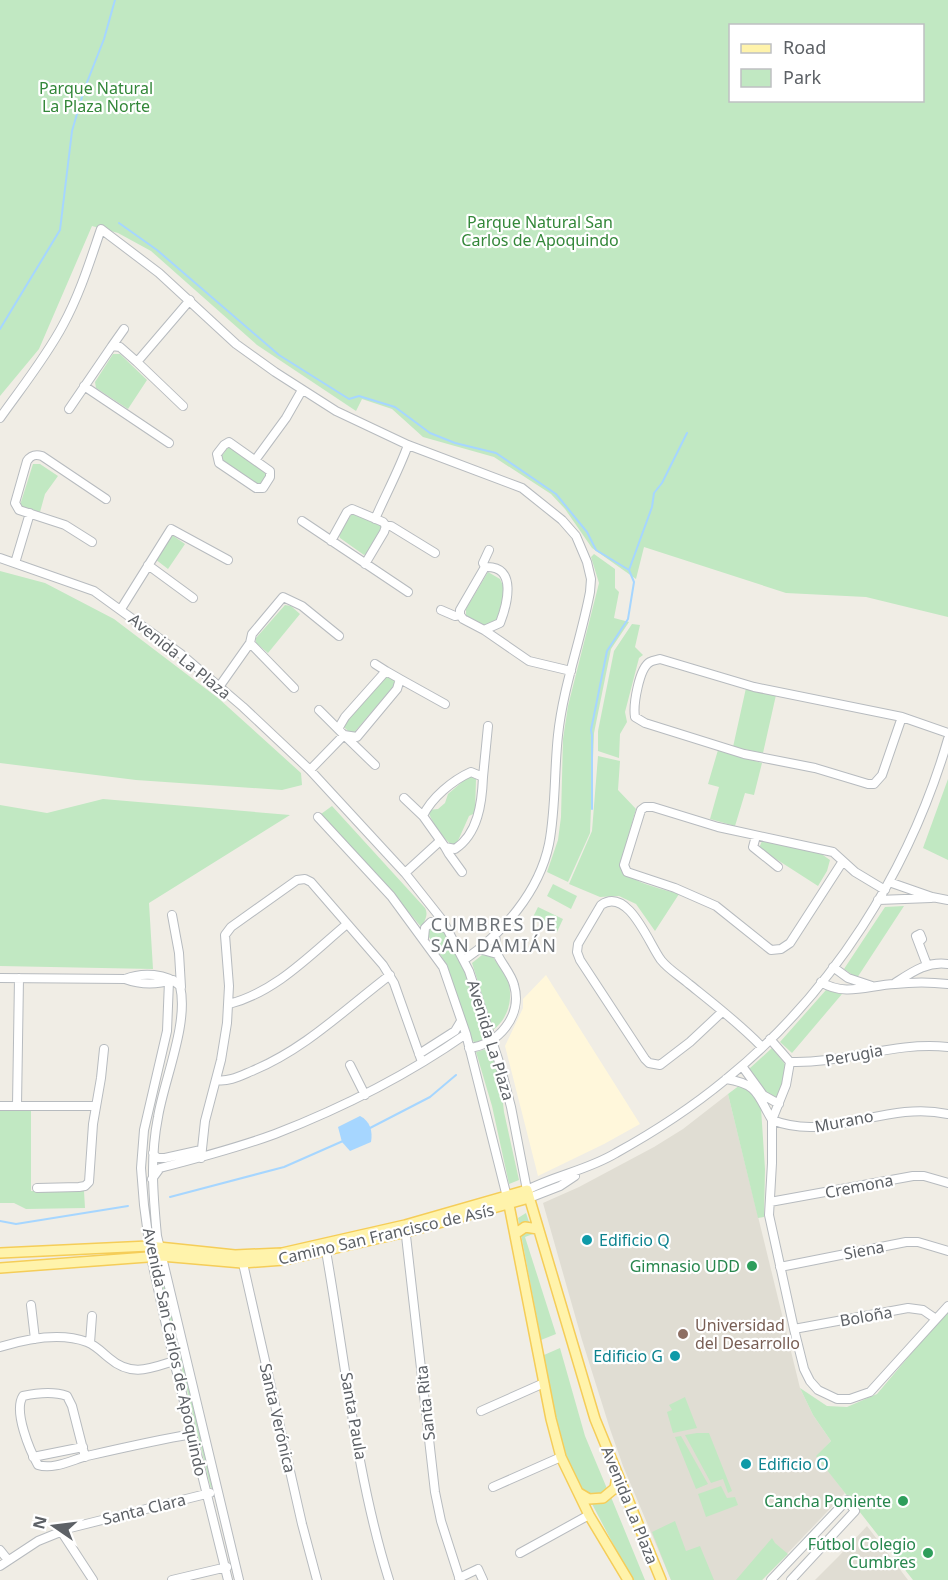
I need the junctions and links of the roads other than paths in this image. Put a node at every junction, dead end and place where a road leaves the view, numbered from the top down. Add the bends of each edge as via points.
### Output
1 (190, 300) junction
2 (124, 329) dead end
3 (112, 346) junction
4 (137, 362) junction
5 (84, 386) junction
6 (302, 390) junction
7 (183, 406) dead end
8 (69, 409) dead end
9 (0, 418) edge
10 (170, 443) dead end
11 (408, 445) junction
12 (256, 459) junction
13 (106, 499) dead end
14 (30, 513) junction
15 (375, 519) junction
16 (302, 521) dead end
17 (386, 526) junction
18 (331, 541) junction
19 (92, 542) dead end
20 (489, 550) dead end
21 (435, 553) dead end
22 (0, 558) edge
23 (228, 560) dead end
24 (15, 563) junction
25 (365, 564) junction
26 (148, 566) junction
27 (485, 567) junction
28 (408, 592) dead end
29 (194, 598) dead end
30 (121, 609) junction
31 (441, 610) dead end
32 (460, 615) junction
33 (500, 623) junction
34 (484, 630) junction
35 (339, 636) dead end
36 (250, 643) junction
37 (506, 645) junction
38 (375, 664) dead end
39 (386, 670) junction
40 (571, 670) junction
41 (400, 679) junction
42 (219, 687) junction
43 (294, 688) dead end
44 (445, 704) dead end
45 (319, 710) dead end
46 (902, 717) junction
47 (488, 726) dead end
48 (341, 732) junction
49 (948, 733) edge
50 (948, 739) edge
51 (375, 765) dead end
52 (310, 770) junction
53 (483, 777) junction
54 (404, 798) dead end
55 (423, 816) junction
56 (318, 817) dead end
57 (756, 836) junction
58 (443, 844) junction
59 (843, 861) junction
60 (778, 867) dead end
61 (462, 872) dead end
62 (405, 873) junction
63 (889, 882) junction
64 (885, 890) junction
65 (932, 897) junction
66 (878, 900) junction
67 (948, 900) edge
68 (430, 906) junction
69 (172, 915) dead end
70 (347, 924) junction
71 (426, 925) junction
72 (448, 929) junction
73 (495, 934) junction
74 (424, 938) junction
75 (920, 941) dead end
76 (479, 949) junction
77 (497, 954) junction
78 (464, 960) junction
79 (948, 964) edge
80 (927, 965) junction
81 (833, 967) junction
82 (181, 970) junction
83 (390, 975) junction
84 (0, 978) edge
85 (19, 978) junction
86 (169, 981) junction
87 (821, 982) junction
88 (895, 984) junction
89 (948, 984) edge
90 (873, 986) junction
91 (181, 989) junction
92 (229, 1004) junction
93 (722, 1012) junction
94 (461, 1021) junction
95 (466, 1034) junction
96 (770, 1039) junction
97 (492, 1041) junction
98 (762, 1047) junction
99 (948, 1047) edge
100 (469, 1048) junction
101 (104, 1049) dead end
102 (419, 1054) junction
103 (422, 1062) junction
104 (789, 1062) junction
105 (350, 1065) dead end
106 (742, 1066) junction
107 (726, 1079) junction
108 (216, 1080) junction
109 (365, 1095) junction
110 (779, 1104) junction
111 (0, 1106) edge
112 (17, 1106) junction
113 (95, 1106) junction
114 (948, 1114) edge
115 (772, 1120) junction
116 (153, 1153) junction
117 (201, 1154) junction
118 (152, 1179) junction
119 (948, 1183) edge
120 (37, 1188) dead end
121 (528, 1194) junction
122 (508, 1201) junction
123 (770, 1202) junction
124 (406, 1229) junction
125 (538, 1229) junction
126 (515, 1234) junction
127 (154, 1246) junction
128 (326, 1251) junction
129 (948, 1251) edge
130 (0, 1253) edge
131 (14, 1253) junction
132 (156, 1257) junction
133 (242, 1259) junction
134 (17, 1266) junction
135 (780, 1267) junction
136 (0, 1268) edge
137 (31, 1305) dead end
138 (948, 1306) edge
139 (93, 1316) dead end
140 (936, 1319) junction
141 (794, 1329) junction
142 (35, 1340) junction
143 (90, 1343) junction
144 (0, 1347) edge
145 (174, 1361) junction
146 (544, 1383) junction
147 (482, 1411) dead end
148 (192, 1434) junction
149 (82, 1447) junction
150 (33, 1457) junction
151 (85, 1457) junction
152 (561, 1457) junction
153 (617, 1476) junction
154 (493, 1486) dead end
155 (217, 1491) junction
156 (577, 1491) junction
157 (206, 1494) junction
158 (589, 1515) junction
159 (826, 1524) junction
160 (61, 1531) junction
161 (831, 1536) junction
162 (0, 1550) edge
163 (520, 1553) dead end
164 (8, 1560) junction
165 (235, 1565) junction
166 (0, 1566) edge
167 (224, 1568) junction
168 (624, 1578) edge
169 (460, 1579) edge
170 (93, 1580) edge
171 (172, 1580) edge
172 (228, 1580) edge
173 (239, 1580) edge
174 (317, 1580) edge
175 (389, 1580) edge
176 (483, 1580) edge
177 (661, 1580) edge
178 (771, 1580) edge
179 (791, 1580) edge

1 - 4 street
1 - 6 street via 236,344
1 - 9 street via 101,229 64,323
2 - 3 street
3 - 4 street via 120,347
3 - 5 street
4 - 7 street
5 - 8 street
5 - 10 street
6 - 11 street
6 - 12 street
11 - 15 street
11 - 40 street via 522,488 576,536 591,579
12 - 12 street via 227,442 216,457 219,463 259,489 271,473
13 - 14 street via 35,454 27,461 15,503 19,510
14 - 19 street via 65,525
14 - 24 street
15 - 17 street
15 - 18 street via 352,509
16 - 18 street
17 - 21 street
17 - 25 street
18 - 25 street
20 - 27 street
22 - 24 street, Avenida La Plaza
23 - 26 street via 171,529
24 - 30 street, Avenida La Plaza via 94,591
25 - 28 street
26 - 29 street
26 - 30 street
27 - 32 street
27 - 33 street via 499,571 507,582 508,596
30 - 42 street, Avenida La Plaza
31 - 32 street
32 - 34 street
33 - 34 street
33 - 37 street
34 - 37 street
35 - 36 street via 302,606 283,597 252,634
36 - 42 street
36 - 43 street
37 - 40 street via 529,661
38 - 39 street
39 - 41 street
39 - 48 street via 345,717
40 - 73 street via 558,736 547,853 530,891
41 - 44 street
41 - 48 street via 397,689 357,737
42 - 52 street, Avenida La Plaza
45 - 48 street
46 - 46 street via 754,687 660,659 644,669 633,706 635,717 645,723 744,754 815,768 868,784 882,776
46 - 49 street
47 - 53 street
48 - 51 street
48 - 52 street
50 - 63 street, Camino San Francisco de Asís via 922,813
52 - 62 street, Avenida La Plaza
53 - 55 street via 471,772 463,776 428,805
53 - 58 street via 477,821 471,832 455,849
54 - 55 street
55 - 58 street
56 - 74 street, Avenida La Plaza
57 - 59 street via 833,852
57 - 59 street via 645,807 624,865 627,872 716,906 771,950 790,943
57 - 60 street via 753,847
58 - 61 street
58 - 62 street
59 - 64 street
62 - 68 street, Avenida La Plaza
63 - 64 street, Camino San Francisco de Asís
63 - 65 street
64 - 66 street, Camino San Francisco de Asís
65 - 66 street
65 - 67 street
66 - 81 street, Camino San Francisco de Asís
68 - 71 street
68 - 72 street, Avenida La Plaza
69 - 82 street, Avenida San Carlos de Apoquindo
70 - 83 street
70 - 92 street via 275,984
70 - 92 street via 311,882 297,880 226,932
71 - 72 street via 434,922
71 - 74 street
72 - 78 street, Avenida La Plaza
73 - 76 street
73 - 77 street
74 - 94 street, Avenida La Plaza via 443,967
75 - 80 street
76 - 77 street
76 - 78 street
77 - 97 street via 511,976 516,1001 511,1019
78 - 97 street, Avenida La Plaza
79 - 80 street
80 - 88 street
81 - 87 street, Camino San Francisco de Asís
81 - 90 street via 848,978
82 - 86 street
82 - 91 street, Avenida San Carlos de Apoquindo
83 - 102 street
83 - 108 street via 288,1054 235,1078
84 - 85 street
85 - 86 street via 125,979 159,984
85 - 112 street
86 - 91 street
86 - 127 street, Avenida San Carlos de Apoquindo via 166,1031 147,1111 142,1152 142,1188
87 - 90 street via 847,990
87 - 96 street, Camino San Francisco de Asís
88 - 89 street
88 - 90 street
91 - 116 street, Avenida San Carlos de Apoquindo via 178,1037 160,1106
92 - 108 street
93 - 93 street via 660,1065 649,1063 577,952 601,905 613,900 627,908 666,966
93 - 98 street
94 - 95 street, Avenida La Plaza
94 - 102 street via 455,1030
95 - 100 street, Avenida La Plaza
95 - 103 street
96 - 98 street, Camino San Francisco de Asís
96 - 104 street
97 - 100 street
97 - 121 street, Avenida La Plaza via 511,1107
98 - 106 street, Camino San Francisco de Asís
99 - 104 street, Perugia via 905,1046 814,1063
100 - 122 street, Avenida La Plaza
101 - 113 street
102 - 103 street
103 - 109 street
104 - 110 street
105 - 109 street
106 - 107 street, Camino San Francisco de Asís
106 - 110 street via 763,1095
107 - 115 street via 741,1081 755,1091
107 - 121 street, Camino San Francisco de Asís via 614,1155
108 - 117 street
109 - 117 street via 273,1135
110 - 115 street
111 - 112 street
112 - 113 street
113 - 120 street via 87,1184
114 - 115 street, Murano via 888,1113 811,1128
115 - 123 street
116 - 117 street via 157,1158
116 - 118 street, Avenida San Carlos de Apoquindo
117 - 118 street via 160,1168
118 - 127 street, Avenida San Carlos de Apoquindo
119 - 123 street, Cremona via 913,1176
121 - 122 main road, Camino San Francisco de Asís
121 - 125 main road, Avenida La Plaza
122 - 124 main road, Camino San Francisco de Asís
122 - 126 main road, Avenida La Plaza
123 - 135 street via 770,1225
124 - 128 main road, Camino San Francisco de Asís
124 - 133 main road, Camino San Francisco de Asís
124 - 169 street, Santa Rita via 435,1492
125 - 126 main road via 525,1227
125 - 153 main road, Avenida La Plaza via 595,1419
126 - 146 main road, Avenida La Plaza
127 - 131 main road, Camino San Francisco de Asís
127 - 132 street, Avenida San Carlos de Apoquindo
127 - 133 main road, Camino San Francisco de Asís
128 - 133 main road, Camino San Francisco de Asís via 284,1260
128 - 175 street, Santa Paula via 365,1487
129 - 135 street, Siena via 906,1242
130 - 131 main road, Camino San Francisco de Asís
131 - 134 main road
132 - 133 main road, Camino San Francisco de Asís
132 - 134 main road, Camino San Francisco de Asís
132 - 145 street, Avenida San Carlos de Apoquindo
132 - 155 street, Avenida San Carlos de Apoquindo
133 - 174 street, Santa Verónica
134 - 136 main road, Camino San Francisco de Asís
135 - 141 street
137 - 142 street
138 - 140 street
139 - 143 street
140 - 141 street, Boloña via 923,1310 908,1308
140 - 141 street via 874,1389 850,1399 830,1397 813,1385 804,1369
142 - 143 street via 67,1338
142 - 144 street
143 - 145 street via 129,1370
145 - 148 street, Avenida San Carlos de Apoquindo
146 - 147 street
146 - 152 main road, Avenida La Plaza
148 - 151 street
148 - 157 street, Avenida San Carlos de Apoquindo
149 - 150 street
149 - 150 street via 67,1396 22,1396 19,1406
149 - 151 street
150 - 151 street via 44,1467
152 - 154 street
152 - 156 main road, Avenida La Plaza
153 - 156 main road via 615,1488 603,1498 589,1498
153 - 177 main road, Avenida La Plaza
155 - 157 street, Santa Clara
155 - 165 street, Avenida San Carlos de Apoquindo
156 - 158 main road, Avenida La Plaza
157 - 160 street, Santa Clara
157 - 167 street, Avenida San Carlos de Apoquindo
158 - 163 street
158 - 168 main road, Avenida La Plaza
159 - 161 street
159 - 161 street via 847,1500 855,1511
159 - 178 street
160 - 164 street, Santa Clara
160 - 170 street
161 - 179 street
162 - 164 street
164 - 166 street, Santa Clara
165 - 167 street
165 - 173 street, Avenida San Carlos de Apoquindo
167 - 171 street
167 - 172 street, Avenida San Carlos de Apoquindo
169 - 176 street, Santa Rita via 478,1569

